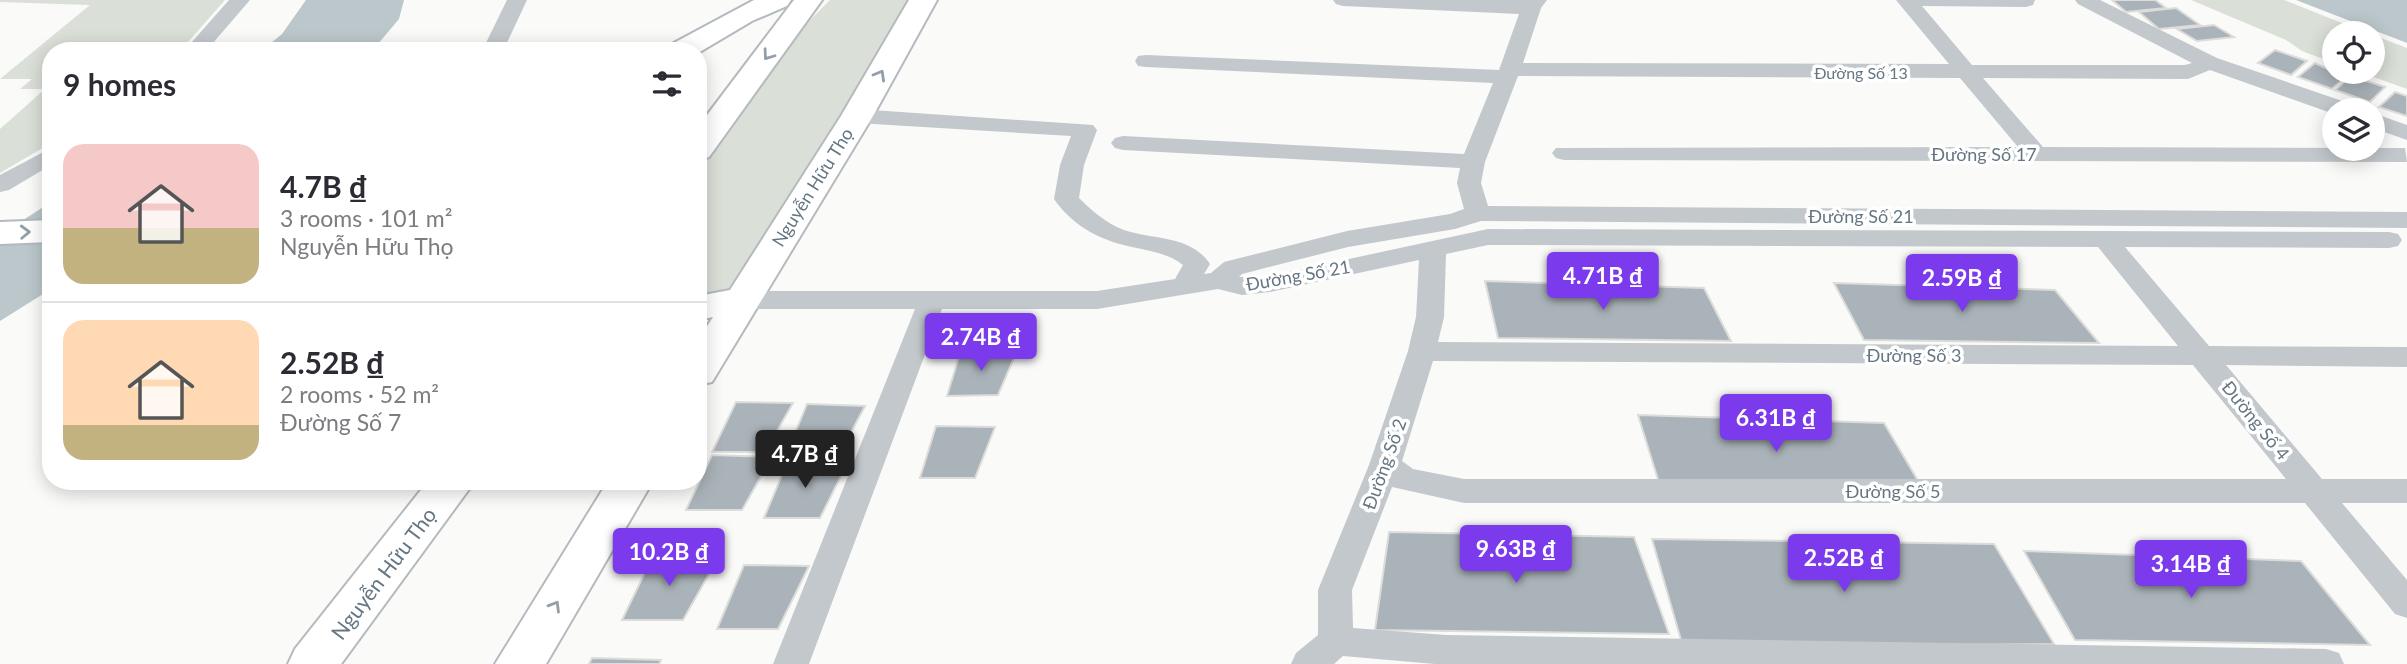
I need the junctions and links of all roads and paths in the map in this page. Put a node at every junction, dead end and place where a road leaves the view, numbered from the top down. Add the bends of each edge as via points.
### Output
1 (240, 0) edge
2 (517, 0) edge
3 (780, 0) edge
4 (808, 0) edge
5 (923, 0) edge
6 (1343, 0) edge
7 (1906, 0) edge
8 (1922, 0) edge
9 (2085, 0) edge
10 (2026, 1) edge
11 (1534, 4) edge
12 (202, 42) edge
13 (496, 42) edge
14 (696, 42) edge
15 (707, 54) edge
16 (1146, 61) dead end
17 (2209, 62) junction
18 (1967, 72) junction
19 (1509, 73) junction
20 (2322, 102) edge
21 (857, 116) junction
22 (2385, 129) edge
23 (707, 138) edge
24 (1123, 143) dead end
25 (2406, 144) edge
26 (1564, 153) dead end
27 (2036, 155) junction
28 (42, 160) edge
29 (1473, 162) junction
30 (0, 185) edge
31 (42, 208) edge
32 (0, 210) edge
33 (1478, 213) junction
34 (2407, 220) edge
35 (42, 231) edge
36 (0, 233) edge
37 (2104, 238) junction
38 (2407, 240) edge
39 (1433, 250) junction
40 (1219, 280) junction
41 (1183, 287) junction
42 (932, 299) junction
43 (742, 300) junction
44 (707, 306) edge
45 (1422, 351) junction
46 (707, 357) edge
47 (2407, 357) edge
48 (2204, 358) junction
49 (1385, 465) junction
50 (446, 490) edge
51 (626, 490) edge
52 (2315, 491) junction
53 (2407, 491) edge
54 (2407, 604) edge
55 (1336, 640) junction
56 (313, 664) edge
57 (520, 664) edge
58 (791, 664) edge
59 (1308, 664) edge
60 (2326, 664) edge

1 - 12 street
2 - 13 street
3 - 14 main road
3 - 15 main road via 765,19
4 -> 23 main road
21 -> 5 main road, Nguyễn Hữu Thọ
6 - 11 street
7 - 18 street
8 - 10 street
9 - 17 street
11 - 19 street
16 - 19 street, Đường Số 13
17 - 18 street, Đường Số 13 via 2188,72
17 - 20 street
18 - 19 street, Đường Số 13
18 - 27 street
19 - 29 street
21 - 41 street via 1085,130 1066,199 1086,220 1116,235 1187,254 1197,264
21 - 43 main road, Nguyễn Hữu Thọ
22 - 25 street
24 - 29 street
25 - 27 street, Đường Số 17
26 - 27 street, Đường Số 17
28 - 30 street
29 - 33 street via 1469,183
31 - 32 main road
33 - 34 street, Đường Số 21
33 - 40 street, Đường Số 21 via 1346,239 1233,268
36 -> 35 main road
37 - 38 street, Đường Số 21
37 - 39 street, Đường Số 21 via 1488,237
37 - 48 street, Đường Số 4
39 - 40 street, Đường Số 21 via 1270,284 1242,287
39 - 45 street, Đường Số 2 via 1430,317
40 - 41 street
41 - 42 street via 1097,300
42 - 43 street
42 - 58 street
43 - 44 main road
43 - 46 main road, Nguyễn Hữu Thọ
45 - 48 street, Đường Số 3
45 - 49 street, Đường Số 2
47 - 48 street, Đường Số 3
48 - 52 street, Đường Số 4
49 - 52 street, Đường Số 5 via 1404,479 1464,491
49 - 55 street, Đường Số 2 via 1335,590
50 - 56 main road, Nguyễn Hữu Thọ
57 -> 51 main road
52 - 53 street, Đường Số 5
52 - 54 street, Đường Số 4
55 - 59 street
55 - 60 street via 1446,650

